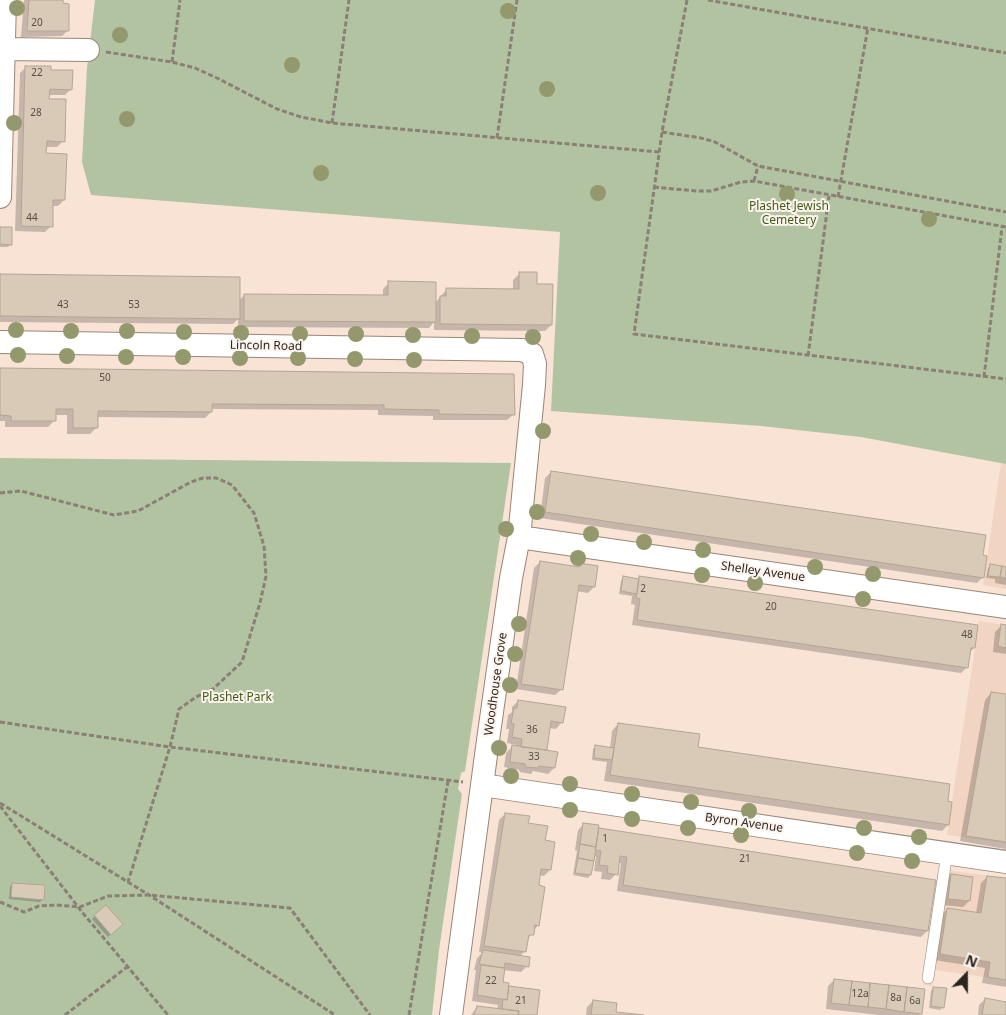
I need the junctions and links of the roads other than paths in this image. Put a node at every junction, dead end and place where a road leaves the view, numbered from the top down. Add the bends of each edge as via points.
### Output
1 (5, 0) edge
2 (2, 49) edge
3 (88, 50) road end
4 (0, 197) edge
5 (0, 342) edge
6 (532, 354) joint
7 (519, 537) junction
8 (1006, 607) edge
9 (482, 785) junction
10 (947, 853) junction
11 (1006, 862) edge
12 (928, 978) dead end
13 (451, 1015) edge

1 - 2 street
2 - 3 street
2 - 4 street
5 - 6 street, Lincoln Road via 522,350
6 - 7 street, Woodhouse Grove via 534,385
7 - 8 street, Shelley Avenue
7 - 9 street, Woodhouse Grove
9 - 10 street, Byron Avenue
9 - 13 street, Woodhouse Grove
10 - 11 street, Byron Avenue
10 - 12 lane

